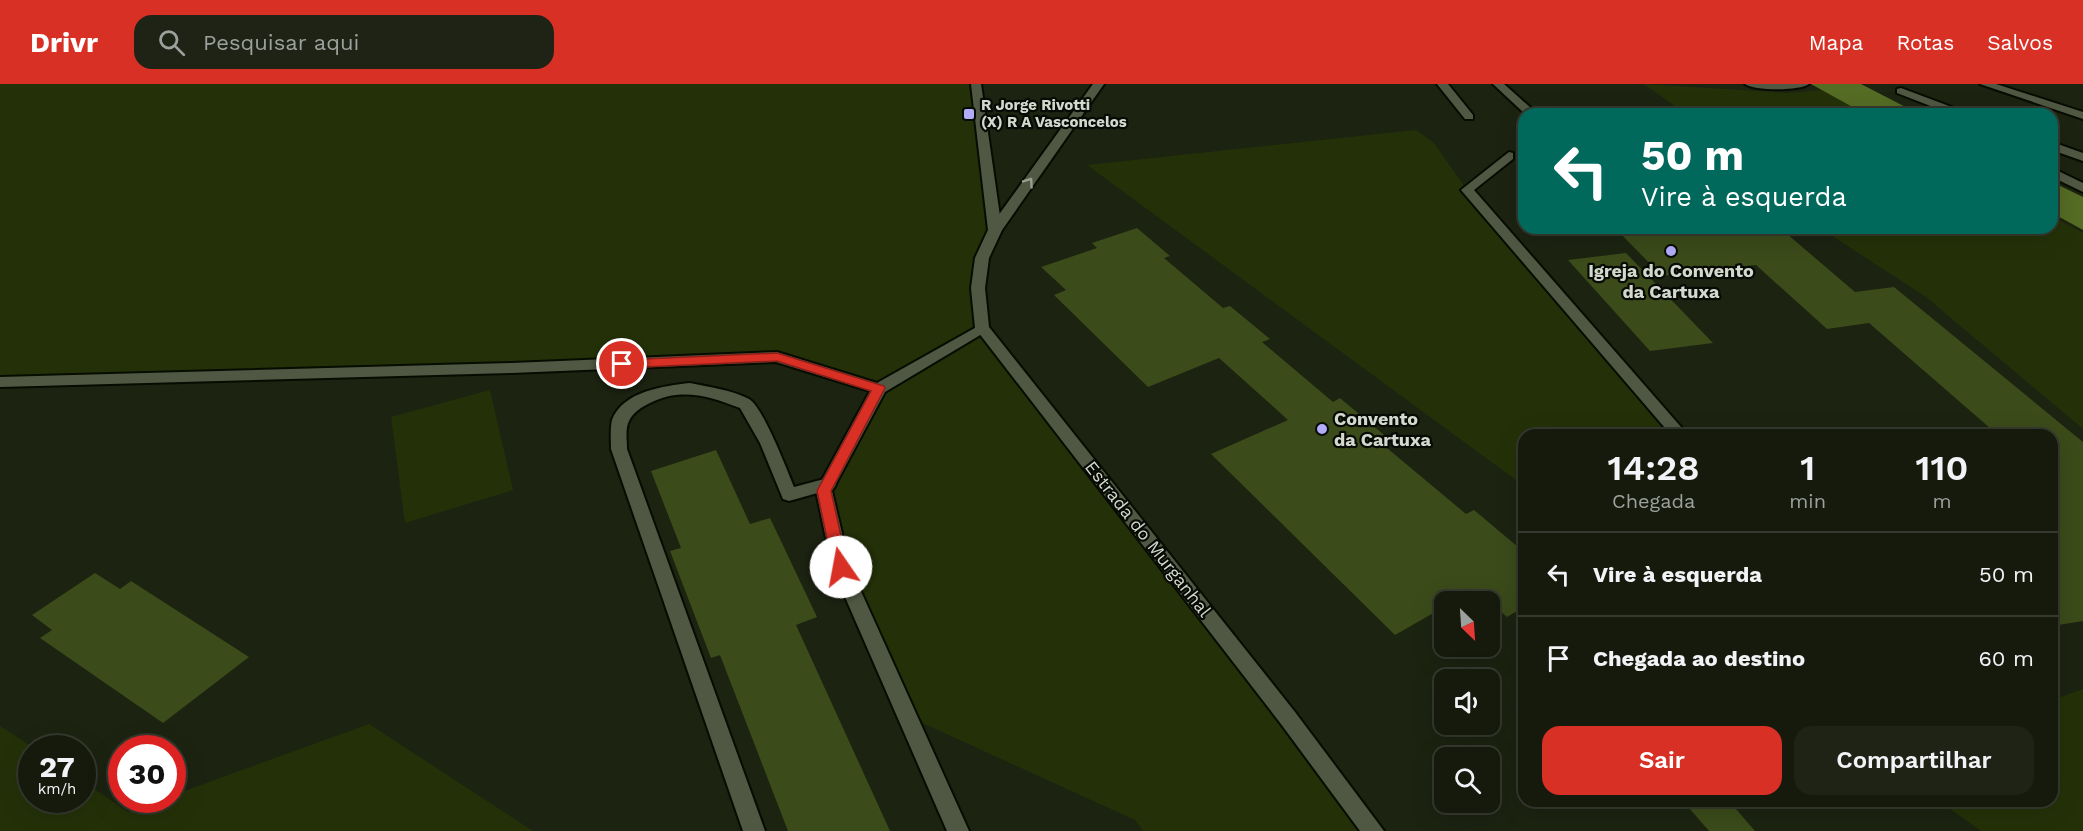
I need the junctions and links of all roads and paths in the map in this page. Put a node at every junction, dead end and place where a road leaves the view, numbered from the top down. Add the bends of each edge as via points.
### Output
1 (976, 84) edge
2 (1099, 84) edge
3 (1442, 84) edge
4 (1498, 84) edge
5 (1750, 84) edge
6 (1804, 84) edge
7 (1889, 84) edge
8 (1985, 84) edge
9 (1901, 91) junction
10 (1525, 108) edge
11 (1932, 108) edge
12 (1945, 108) edge
13 (2083, 116) edge
14 (1469, 117) dead end
15 (2058, 148) edge
16 (1509, 156) dead end
17 (2083, 157) edge
18 (2058, 175) edge
19 (2083, 188) edge
20 (995, 230) junction
21 (982, 328) junction
22 (0, 382) edge
23 (879, 388) junction
24 (1675, 429) edge
25 (828, 484) junction
26 (754, 831) edge
27 (958, 831) edge
28 (1373, 831) edge

1 - 20 street
20 -> 2 street
3 - 14 street
4 - 10 street
5 - 6 street
7 - 9 street
8 - 13 street
9 - 11 street
9 - 12 street
15 - 17 street
16 - 24 street via 1467,190
18 - 19 street
20 - 21 street via 982,258 978,288
21 - 23 street
21 - 28 street, Estrada do Murganhal
22 - 23 street via 777,357
23 - 25 street
25 - 26 street via 789,495 768,442 746,404 720,394 690,388 660,391 632,406 620,421 619,449
25 - 27 street via 824,491 841,567

